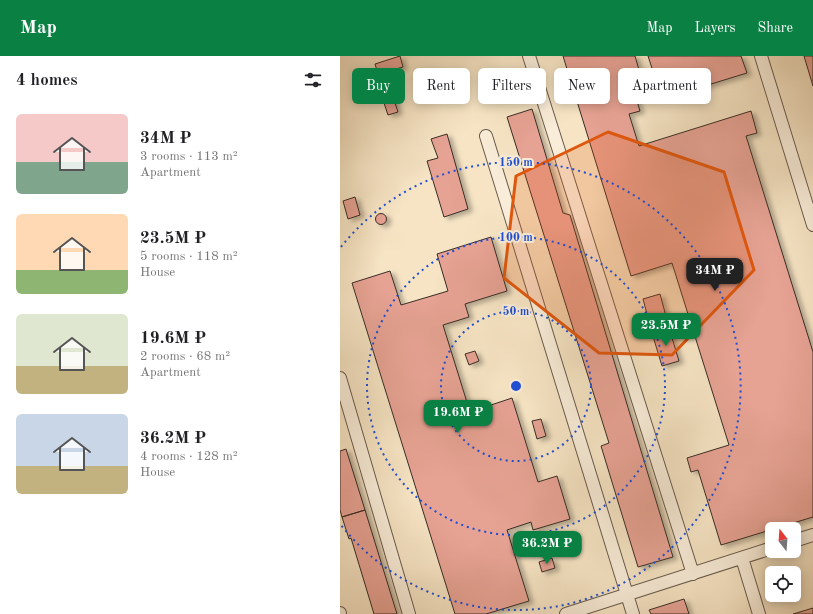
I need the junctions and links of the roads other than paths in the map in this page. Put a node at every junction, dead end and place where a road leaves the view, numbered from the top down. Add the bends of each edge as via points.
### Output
1 (529, 56) edge
2 (761, 56) edge
3 (486, 136) dead end
4 (813, 225) edge
5 (340, 378) edge
6 (813, 535) edge
7 (801, 539) edge
8 (765, 550) edge
9 (742, 558) junction
10 (693, 574) junction
11 (627, 595) junction
12 (409, 614) edge
13 (566, 614) edge
14 (633, 614) edge
15 (759, 614) edge

1 - 10 lane
2 - 4 lane
3 - 11 lane
5 - 12 lane
6 - 7 lane
8 - 9 lane
9 - 10 lane
9 - 15 lane
10 - 11 lane
11 - 13 lane
11 - 14 lane

